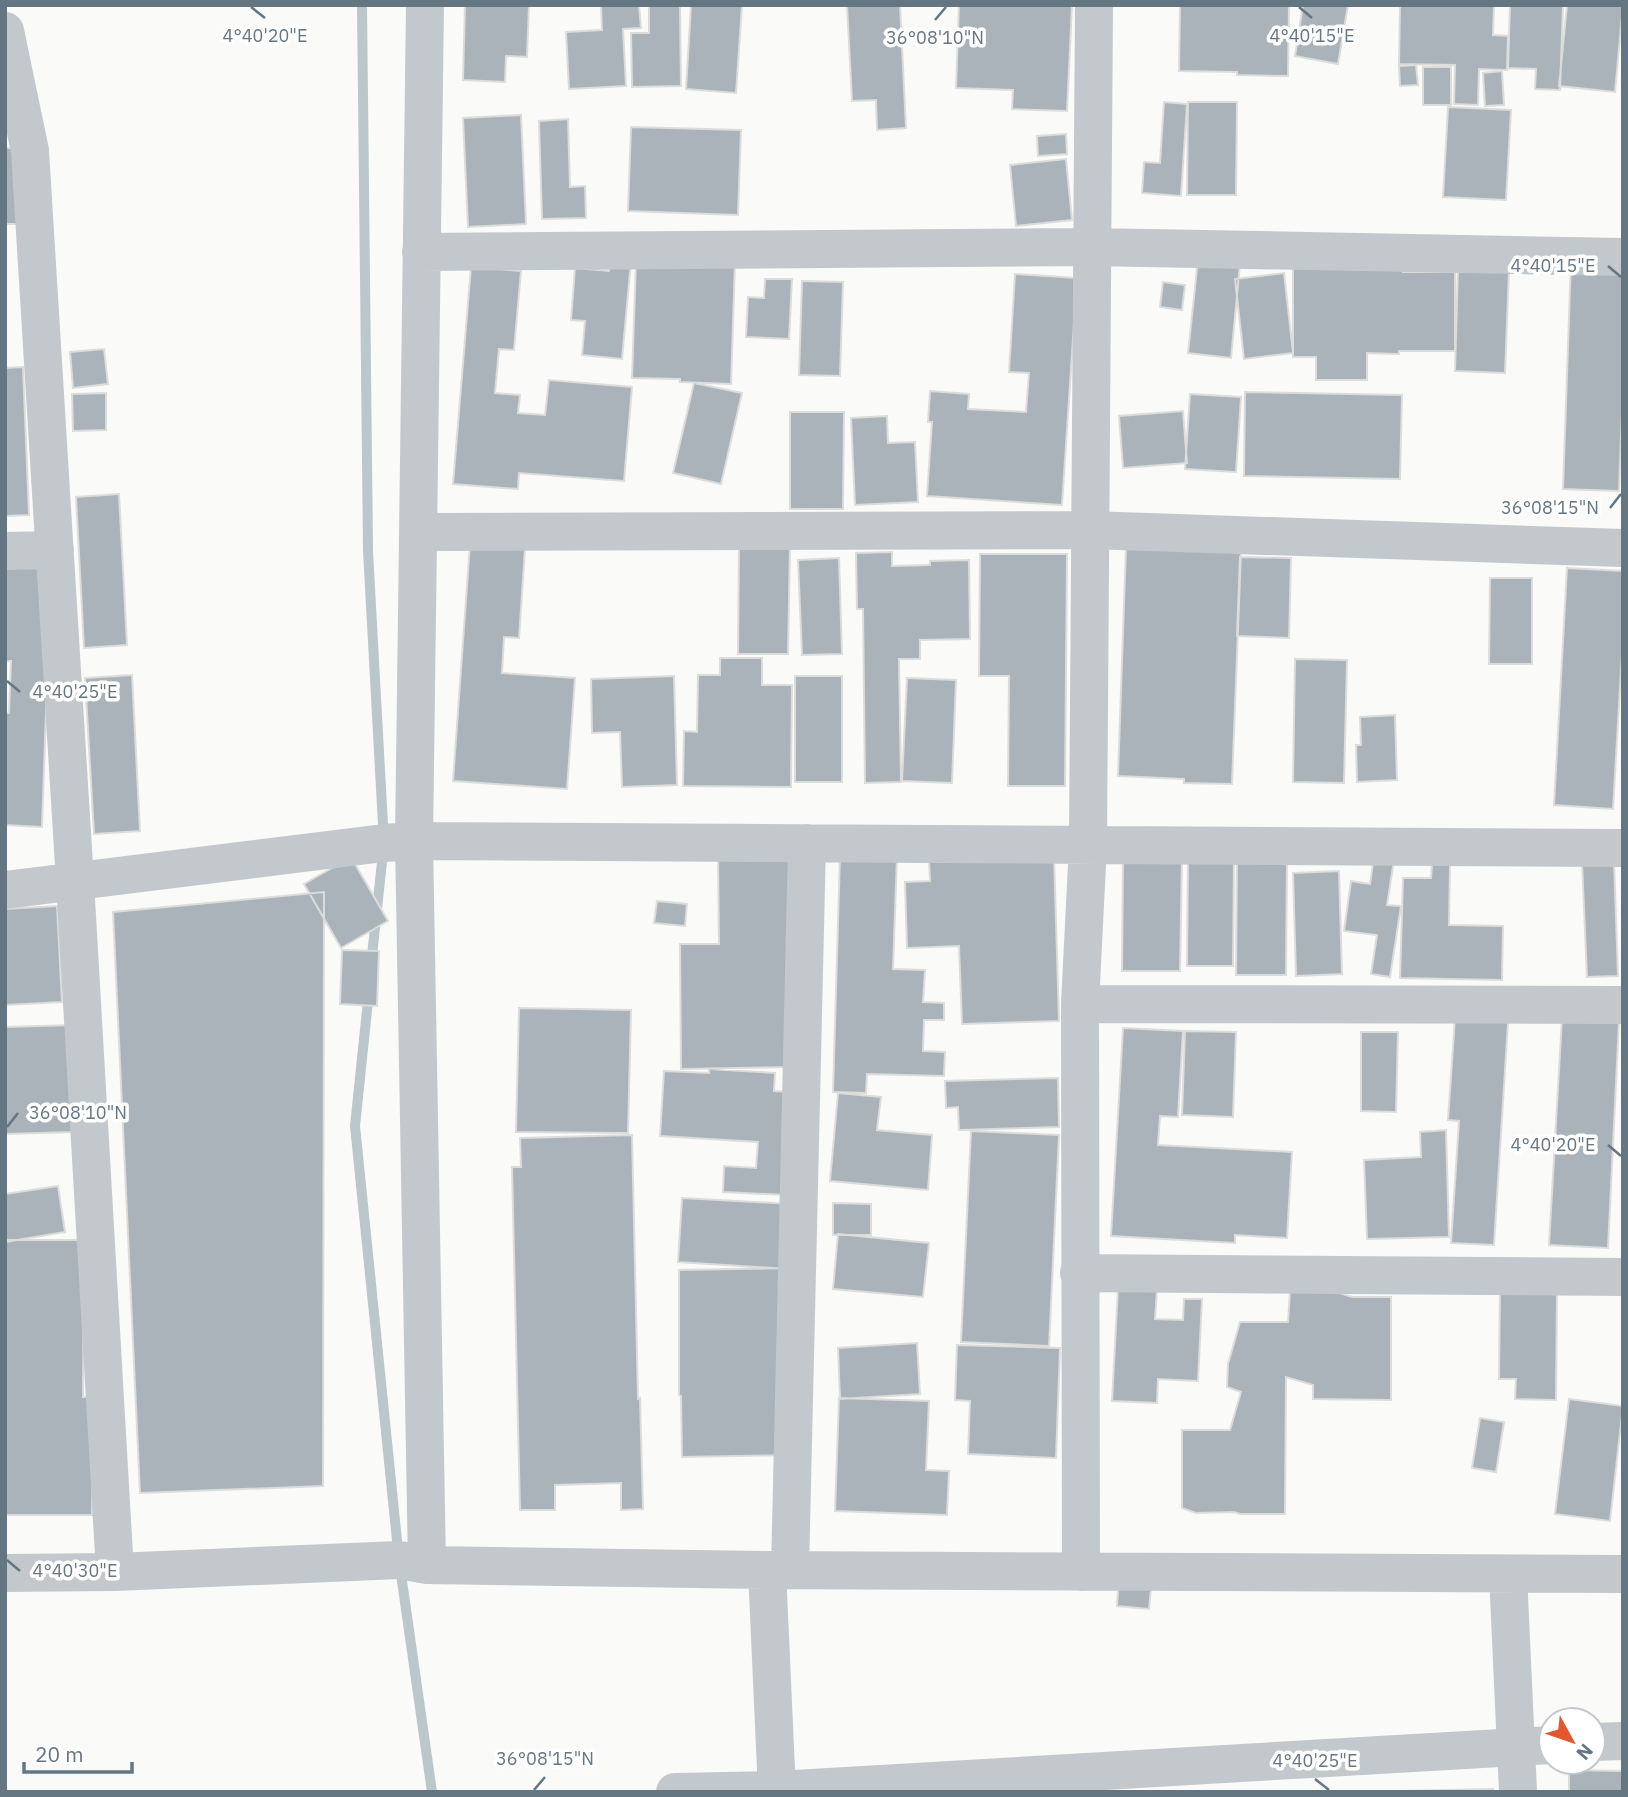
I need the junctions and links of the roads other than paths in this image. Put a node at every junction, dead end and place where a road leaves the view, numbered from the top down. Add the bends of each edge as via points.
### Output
1 (425, 5) edge
2 (1094, 5) edge
3 (5, 31) edge
4 (1093, 247) junction
5 (421, 252) junction
6 (1623, 257) edge
7 (1090, 530) junction
8 (418, 532) junction
9 (1623, 548) edge
10 (55, 550) junction
11 (5, 551) edge
12 (414, 841) junction
13 (807, 843) junction
14 (1087, 845) junction
15 (1623, 848) edge
16 (75, 883) junction
17 (5, 890) edge
18 (1080, 1004) junction
19 (1623, 1005) edge
20 (1079, 1273) junction
21 (1623, 1277) edge
22 (427, 1565) junction
23 (779, 1570) junction
24 (115, 1572) junction
25 (1081, 1572) junction
26 (5, 1573) edge
27 (1508, 1574) junction
28 (1623, 1574) edge
29 (1533, 1746) edge
30 (777, 1791) edge
31 (675, 1792) edge
32 (1518, 1792) edge

1 - 5 street
2 - 4 street
3 - 10 street via 30,151
4 - 5 street
4 - 6 street
4 - 7 street
5 - 8 street
7 - 8 street
7 - 9 street
7 - 14 street
8 - 12 street
10 - 11 street
10 - 16 street
12 - 13 street
12 - 16 street
12 - 22 street
13 - 14 street
13 - 23 street
14 - 15 street
14 - 18 street
16 - 17 street
16 - 24 street
18 - 19 street
18 - 20 street
20 - 21 street
20 - 25 street
22 - 23 street
22 - 24 street via 399,1560
23 - 25 street
23 - 30 street
24 - 26 street
25 - 27 street
27 - 28 street
27 - 29 street
29 - 30 street
29 - 32 street
30 - 31 street

